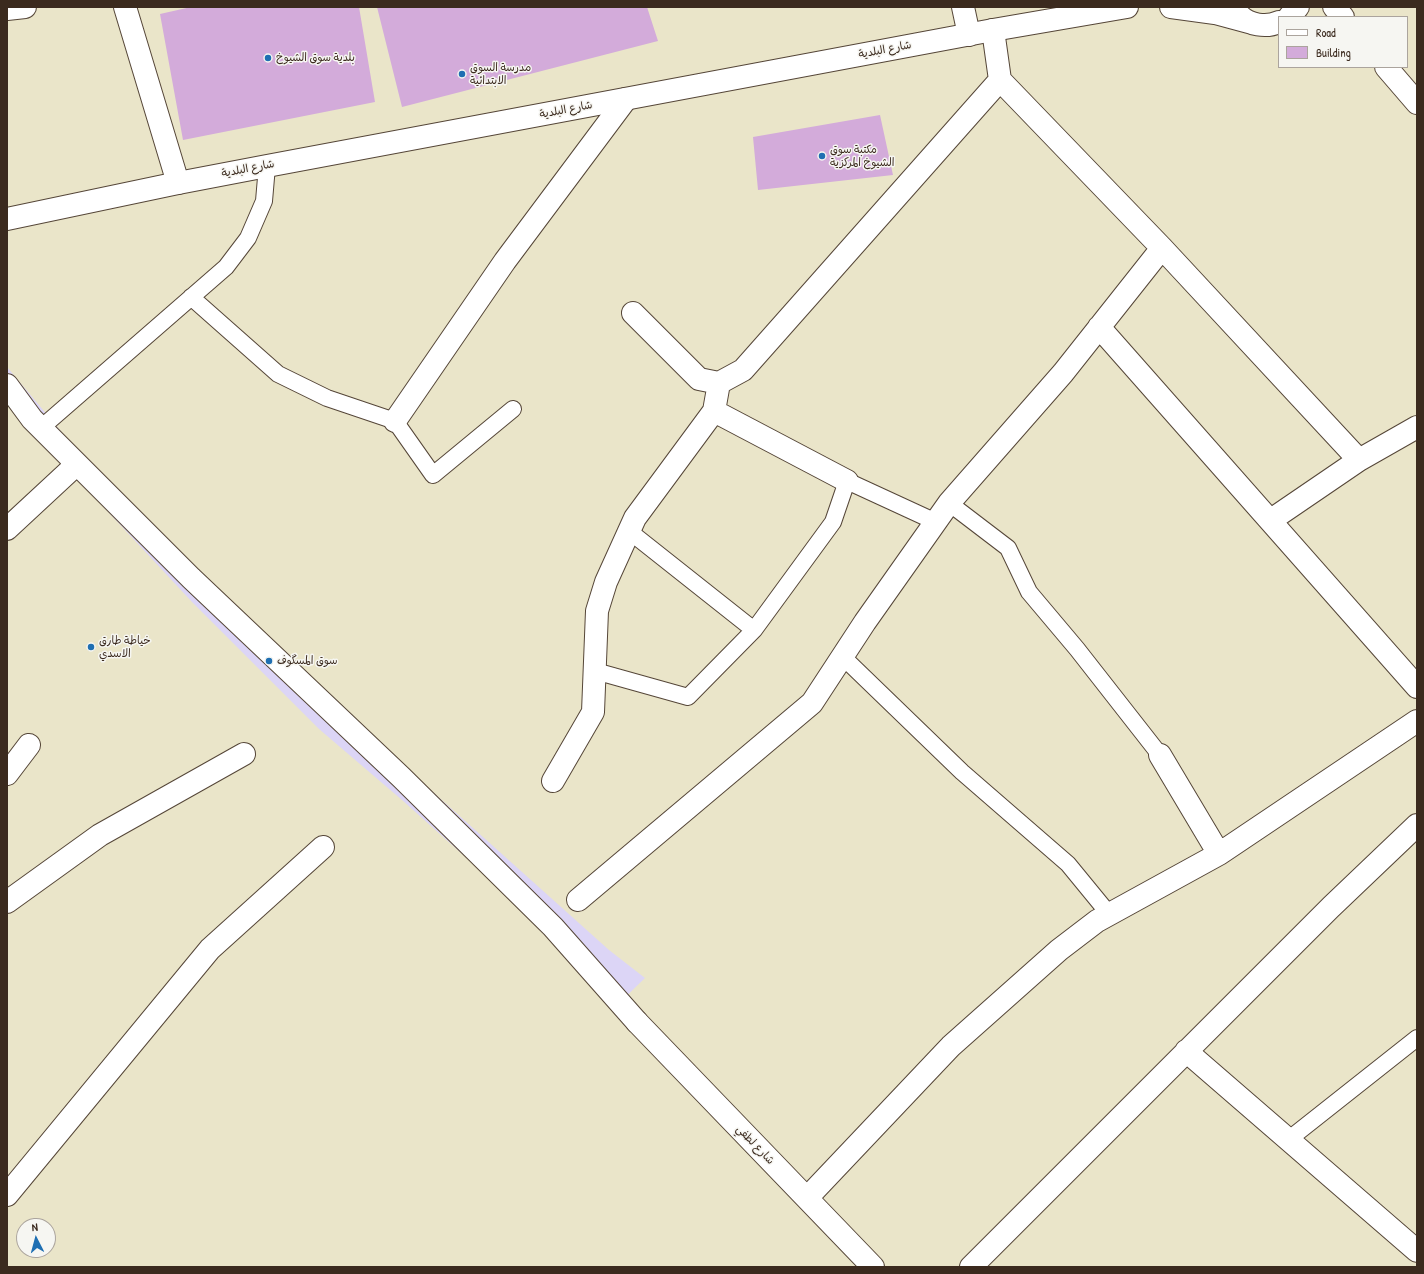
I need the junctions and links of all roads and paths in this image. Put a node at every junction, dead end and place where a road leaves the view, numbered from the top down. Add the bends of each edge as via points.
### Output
1 (25, 7) edge
2 (125, 7) edge
3 (963, 7) edge
4 (1127, 7) edge
5 (1171, 7) edge
6 (1232, 7) edge
7 (1298, 7) edge
8 (1334, 7) edge
9 (7, 9) edge
10 (1290, 16) edge
11 (1342, 16) edge
12 (1268, 24) edge
13 (993, 30) junction
14 (969, 35) junction
15 (1387, 68) edge
16 (1000, 80) junction
17 (1415, 96) edge
18 (626, 99) junction
19 (267, 166) junction
20 (178, 183) junction
21 (7, 219) edge
22 (1162, 248) junction
23 (191, 297) junction
24 (633, 313) dead end
25 (1099, 327) junction
26 (719, 382) junction
27 (7, 385) edge
28 (513, 409) dead end
29 (714, 411) junction
30 (395, 421) junction
31 (1417, 427) edge
32 (41, 428) junction
33 (1359, 460) junction
34 (77, 464) junction
35 (847, 481) junction
36 (949, 503) junction
37 (1271, 520) junction
38 (936, 522) junction
39 (7, 529) edge
40 (629, 531) junction
41 (754, 630) junction
42 (843, 657) junction
43 (594, 671) junction
44 (1417, 687) edge
45 (1417, 721) edge
46 (29, 745) dead end
47 (244, 754) dead end
48 (1160, 755) joint
49 (7, 774) edge
50 (553, 781) dead end
51 (1417, 825) edge
52 (323, 847) dead end
53 (1219, 854) junction
54 (578, 900) dead end
55 (7, 902) edge
56 (1109, 914) junction
57 (1417, 1038) edge
58 (1186, 1051) junction
59 (1288, 1140) junction
60 (7, 1195) edge
61 (807, 1198) junction
62 (1417, 1251) edge
63 (873, 1267) edge
64 (971, 1267) edge

1 - 9 street
2 - 20 street
3 - 14 street
4 - 13 street, شارع البلدية
5 - 12 street
6 - 12 street via 1241,17
7 - 10 street
8 - 11 street
13 - 14 street, شارع البلدية
13 - 16 street
14 - 18 street, شارع البلدية
15 - 17 street
16 - 22 street
16 - 26 street via 742,370
18 - 19 street, شارع البلدية
18 - 30 street via 505,261
19 - 20 street, شارع البلدية
19 - 23 lane via 264,201 248,238 226,266
20 - 21 street, شارع البلدية
22 - 25 street
22 - 33 street
23 - 30 lane via 278,374 327,398
23 - 32 lane
24 - 26 street via 699,379
25 - 36 street via 1063,373
25 - 37 street
26 - 29 street
27 - 32 street, شارع لطفي
28 - 30 lane via 433,475
29 - 35 street
29 - 40 street via 635,518
31 - 33 street
32 - 34 street, شارع لطفي
33 - 37 street
34 - 39 street
34 - 61 street, شارع لطفي via 191,578 401,777 553,927 637,1022
35 - 38 lane
35 - 41 lane via 833,522
36 - 38 street
36 - 48 lane via 1008,548 1029,592
37 - 44 street
38 - 42 street
40 - 41 lane
40 - 43 street via 606,582 597,611
41 - 43 lane via 688,697
42 - 54 street via 812,703
42 - 56 lane via 962,772 1068,864
43 - 50 street via 593,712
45 - 53 street
46 - 49 street
47 - 55 street via 100,835
48 - 53 street
51 - 58 street
52 - 60 street via 210,949
53 - 56 street
56 - 61 street via 1059,950 951,1046
57 - 59 lane
58 - 59 street
58 - 64 street
59 - 62 street
61 - 63 street, شارع لطفي

